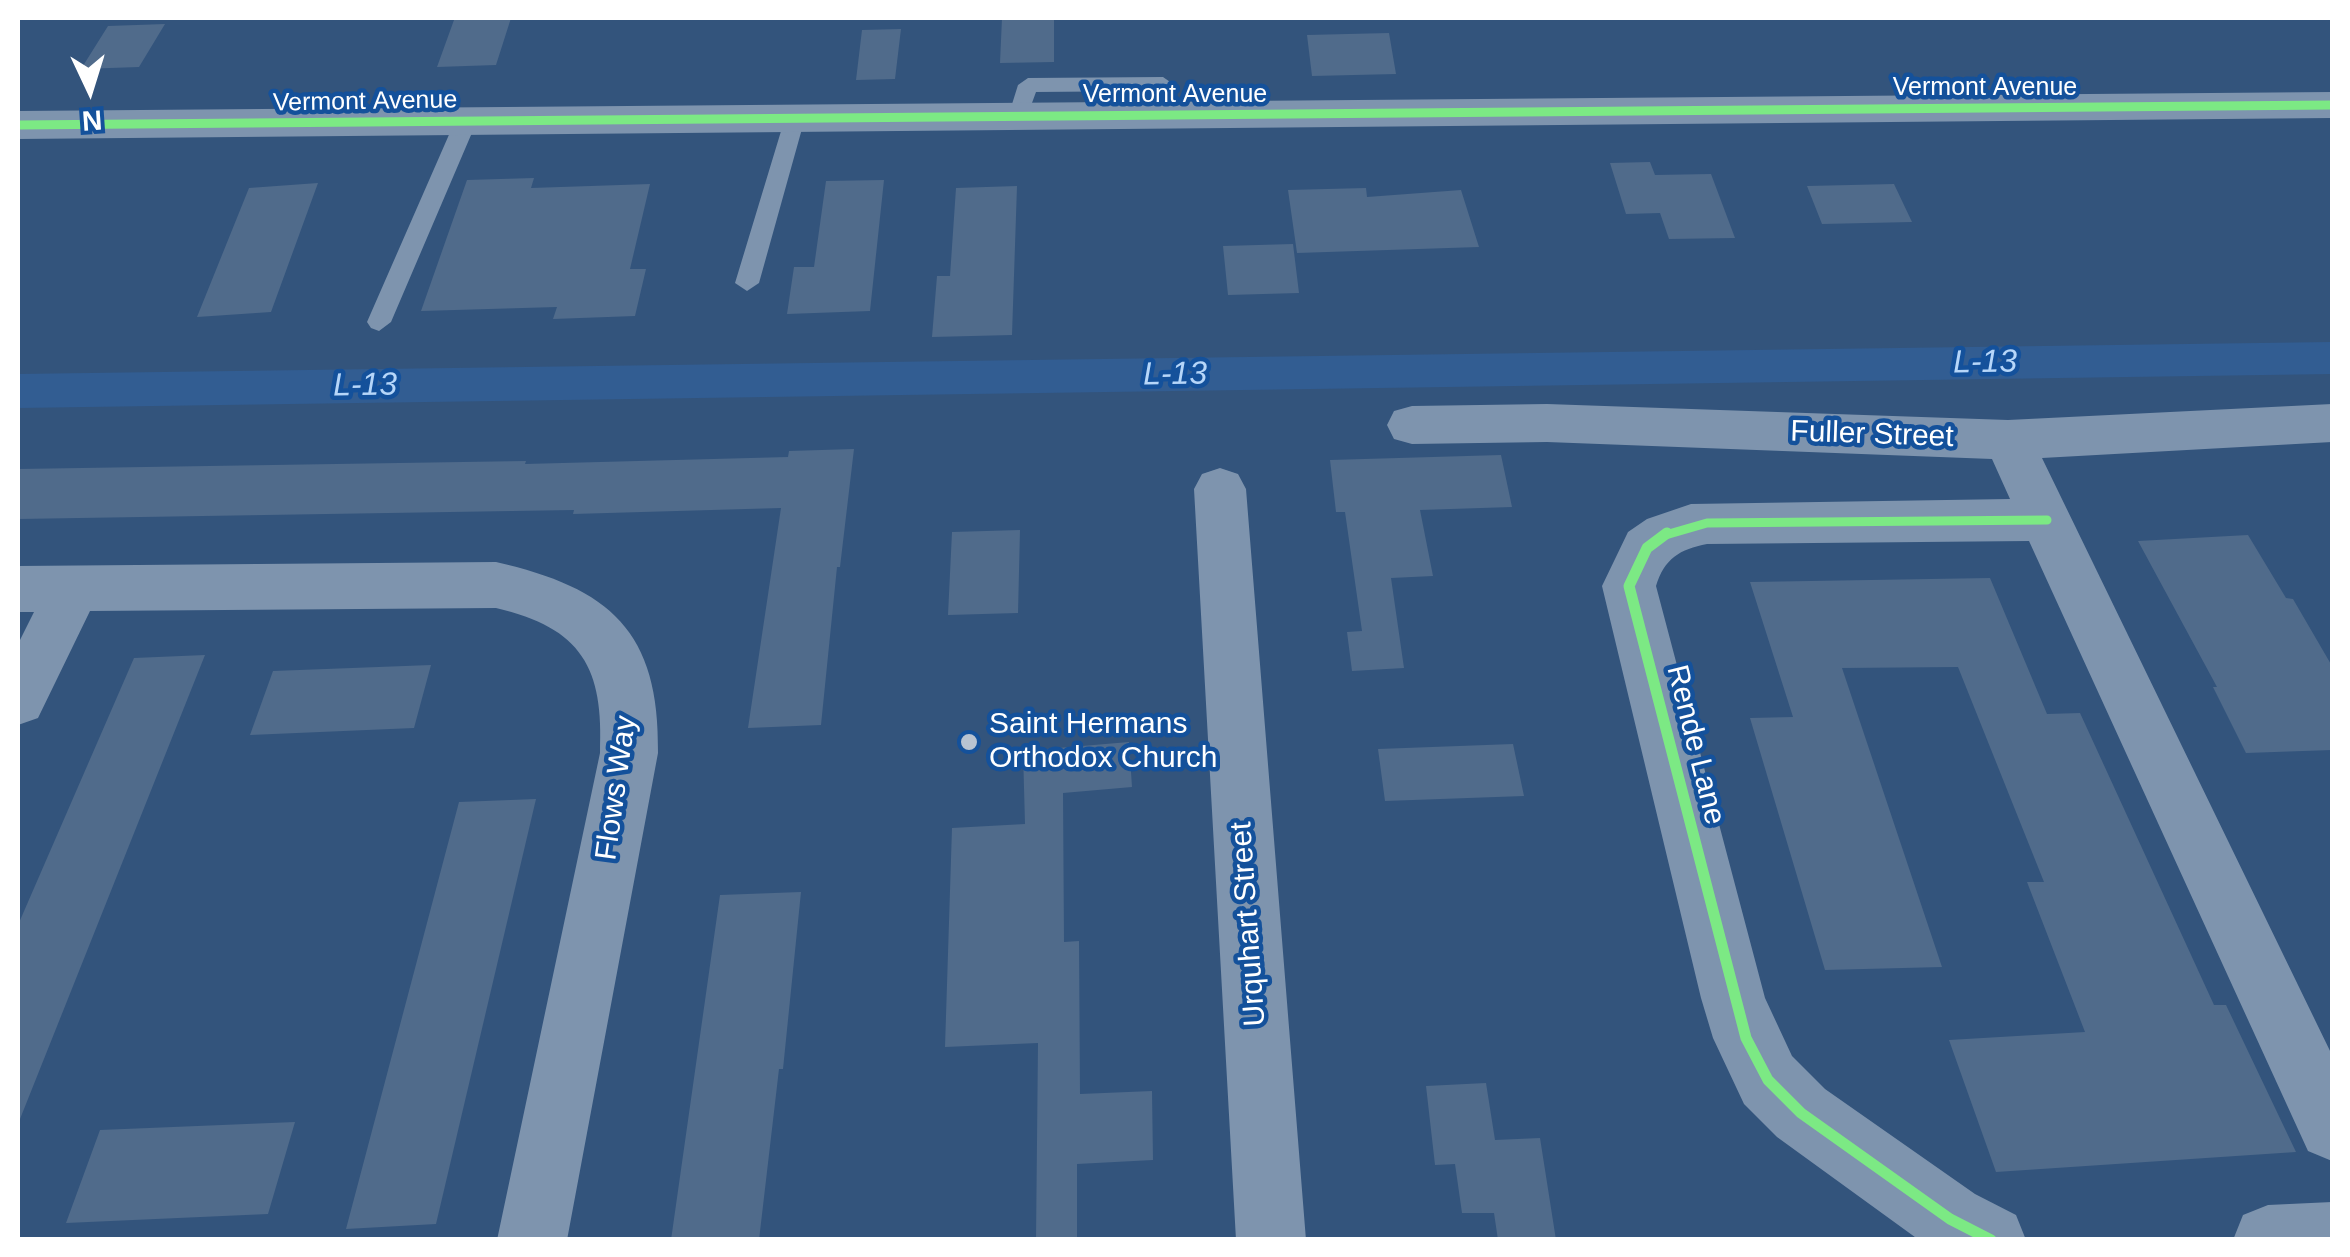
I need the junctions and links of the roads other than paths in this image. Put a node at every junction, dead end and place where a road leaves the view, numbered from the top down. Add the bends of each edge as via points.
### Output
1 (2332, 106) edge
2 (794, 118) junction
3 (466, 121) junction
4 (18, 125) edge
5 (747, 283) dead end
6 (379, 322) dead end
7 (2332, 422) edge
8 (1412, 425) dead end
9 (2008, 440) junction
10 (1220, 488) dead end
11 (2046, 520) junction
12 (74, 588) junction
13 (18, 589) edge
14 (18, 700) edge
15 (2332, 1126) edge
16 (2332, 1238) edge
17 (532, 1240) edge
18 (1271, 1240) edge
19 (1991, 1240) edge
20 (2268, 1240) edge

1 - 2 street, Vermont Avenue
2 - 3 street, Vermont Avenue
2 - 5 lane
3 - 4 street, Vermont Avenue
3 - 6 lane
7 - 9 street, Fuller Street
8 - 9 street, Fuller Street via 1547,423
9 - 11 street
10 - 18 street, Urquhart Street
11 - 15 street
11 - 19 street, Rende Lane via 1677,528 1652,541 1636,561 1629,586 1733,998 1768,1080 1920,1198
12 - 13 street, Flows Way
12 - 14 street
12 - 17 street, Flows Way via 496,585 558,601 604,636 628,690 629,753
16 - 20 street

